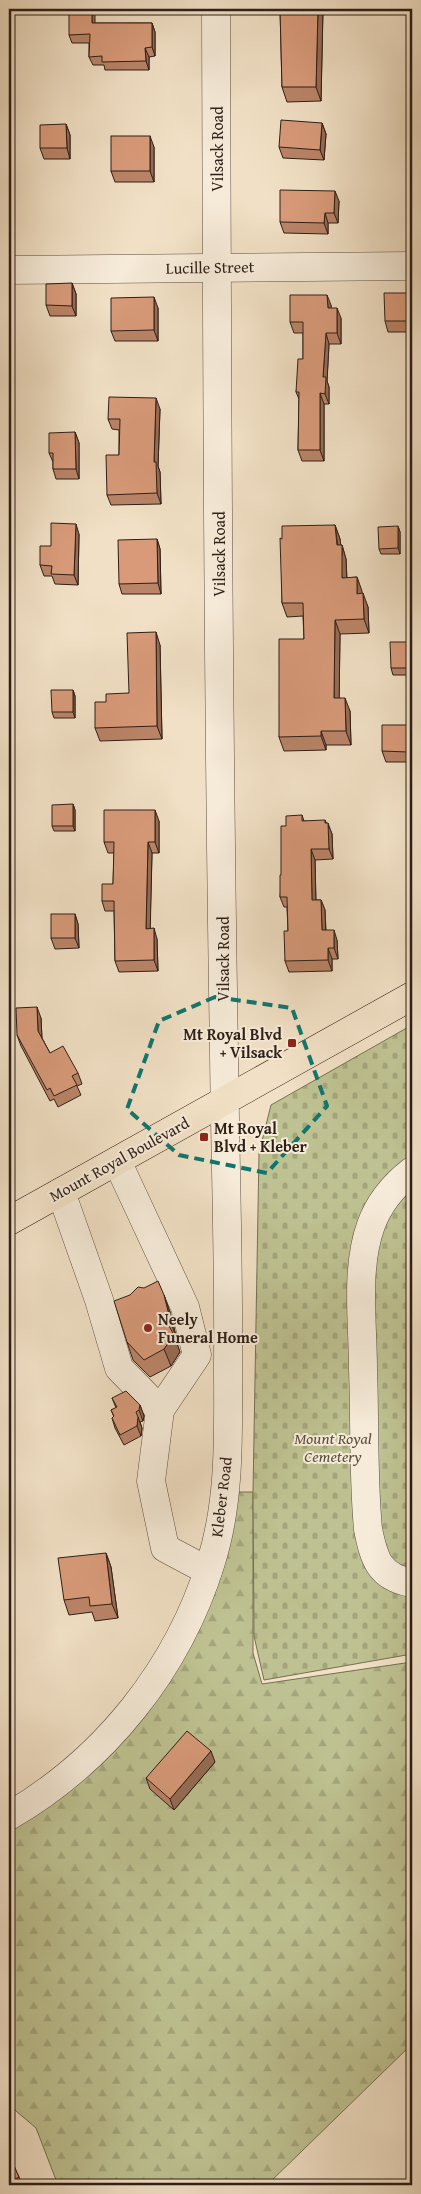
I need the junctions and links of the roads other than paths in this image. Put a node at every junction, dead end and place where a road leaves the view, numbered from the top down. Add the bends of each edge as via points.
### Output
1 (216, 9) edge
2 (412, 266) edge
3 (217, 267) junction
4 (9, 270) edge
5 (412, 996) edge
6 (225, 1100) junction
7 (117, 1161) junction
8 (412, 1172) edge
9 (61, 1192) junction
10 (9, 1221) edge
11 (160, 1410) junction
12 (208, 1571) junction
13 (412, 1583) edge
14 (9, 1816) edge

1 - 3 street, Vilsack Road
2 - 3 street, Lucille Street
3 - 4 street, Lucille Street
3 - 6 street, Vilsack Road
5 - 6 main road, Mount Royal Boulevard
6 - 7 main road, Mount Royal Boulevard
6 - 12 street, Kleber Road via 227,1456 221,1519
7 - 9 main road, Mount Royal Boulevard
7 - 11 street via 160,1283 185,1307 197,1354
8 - 13 street via 385,1199 371,1225 362,1290 368,1529 377,1562 383,1571
9 - 10 main road, Mount Royal Boulevard
9 - 11 street via 112,1305 119,1368
11 - 12 street via 151,1481 165,1548
12 - 14 street, Kleber Road via 171,1654 130,1714 81,1763

